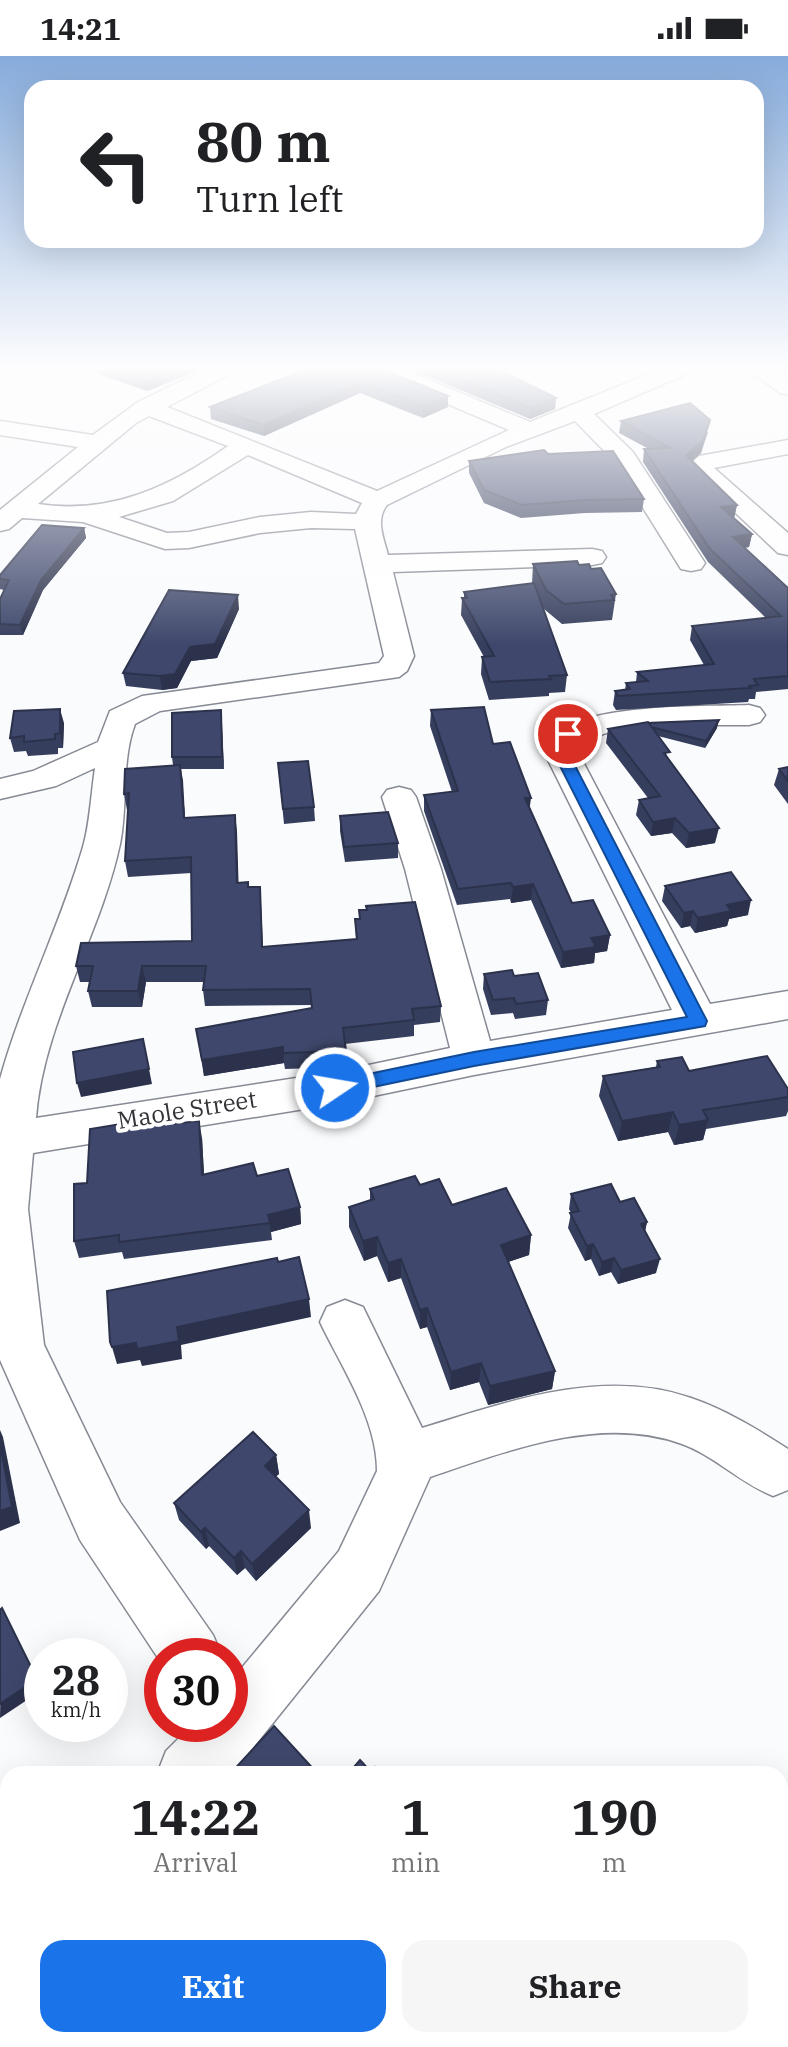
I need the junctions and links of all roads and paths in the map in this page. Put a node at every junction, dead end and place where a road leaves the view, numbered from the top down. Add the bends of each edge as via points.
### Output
1 (76, 460) edge
2 (221, 460) edge
3 (272, 460) edge
4 (466, 460) edge
5 (626, 460) edge
6 (714, 460) edge
7 (373, 511) junction
8 (8, 516) edge
9 (90, 516) junction
10 (788, 547) edge
11 (592, 557) dead end
12 (691, 563) dead end
13 (378, 564) junction
14 (749, 715) dead end
15 (114, 747) junction
16 (0, 789) edge
17 (399, 797) dead end
18 (788, 1005) edge
19 (698, 1021) junction
20 (474, 1059) junction
21 (9, 1115) edge
22 (345, 1322) dead end
23 (10, 1348) edge
24 (406, 1459) junction
25 (773, 1470) dead end
26 (180, 1638) edge
27 (248, 1702) edge
28 (215, 1742) edge
29 (195, 1766) edge

1 - 8 street
2 - 9 street via 156,500
3 - 7 street
4 - 7 street
5 - 12 street
6 - 10 street via 699,467
7 - 9 street via 165,541
7 - 13 street
8 - 9 street
11 - 13 street
13 - 15 street via 399,656 388,671 153,703 121,718
14 - 19 street via 603,723 577,730 561,743
15 - 16 street via 44,779
15 - 21 street via 102,844
17 - 20 street
18 - 19 street, Maole Street
19 - 20 street, Maole Street
20 - 21 street, Maole Street via 335,1088
21 - 23 street via 5,1209
22 - 24 street
23 - 26 street via 100,1521
24 - 25 street via 550,1418 642,1410 688,1421
24 - 27 street via 359,1571
28 - 29 street

